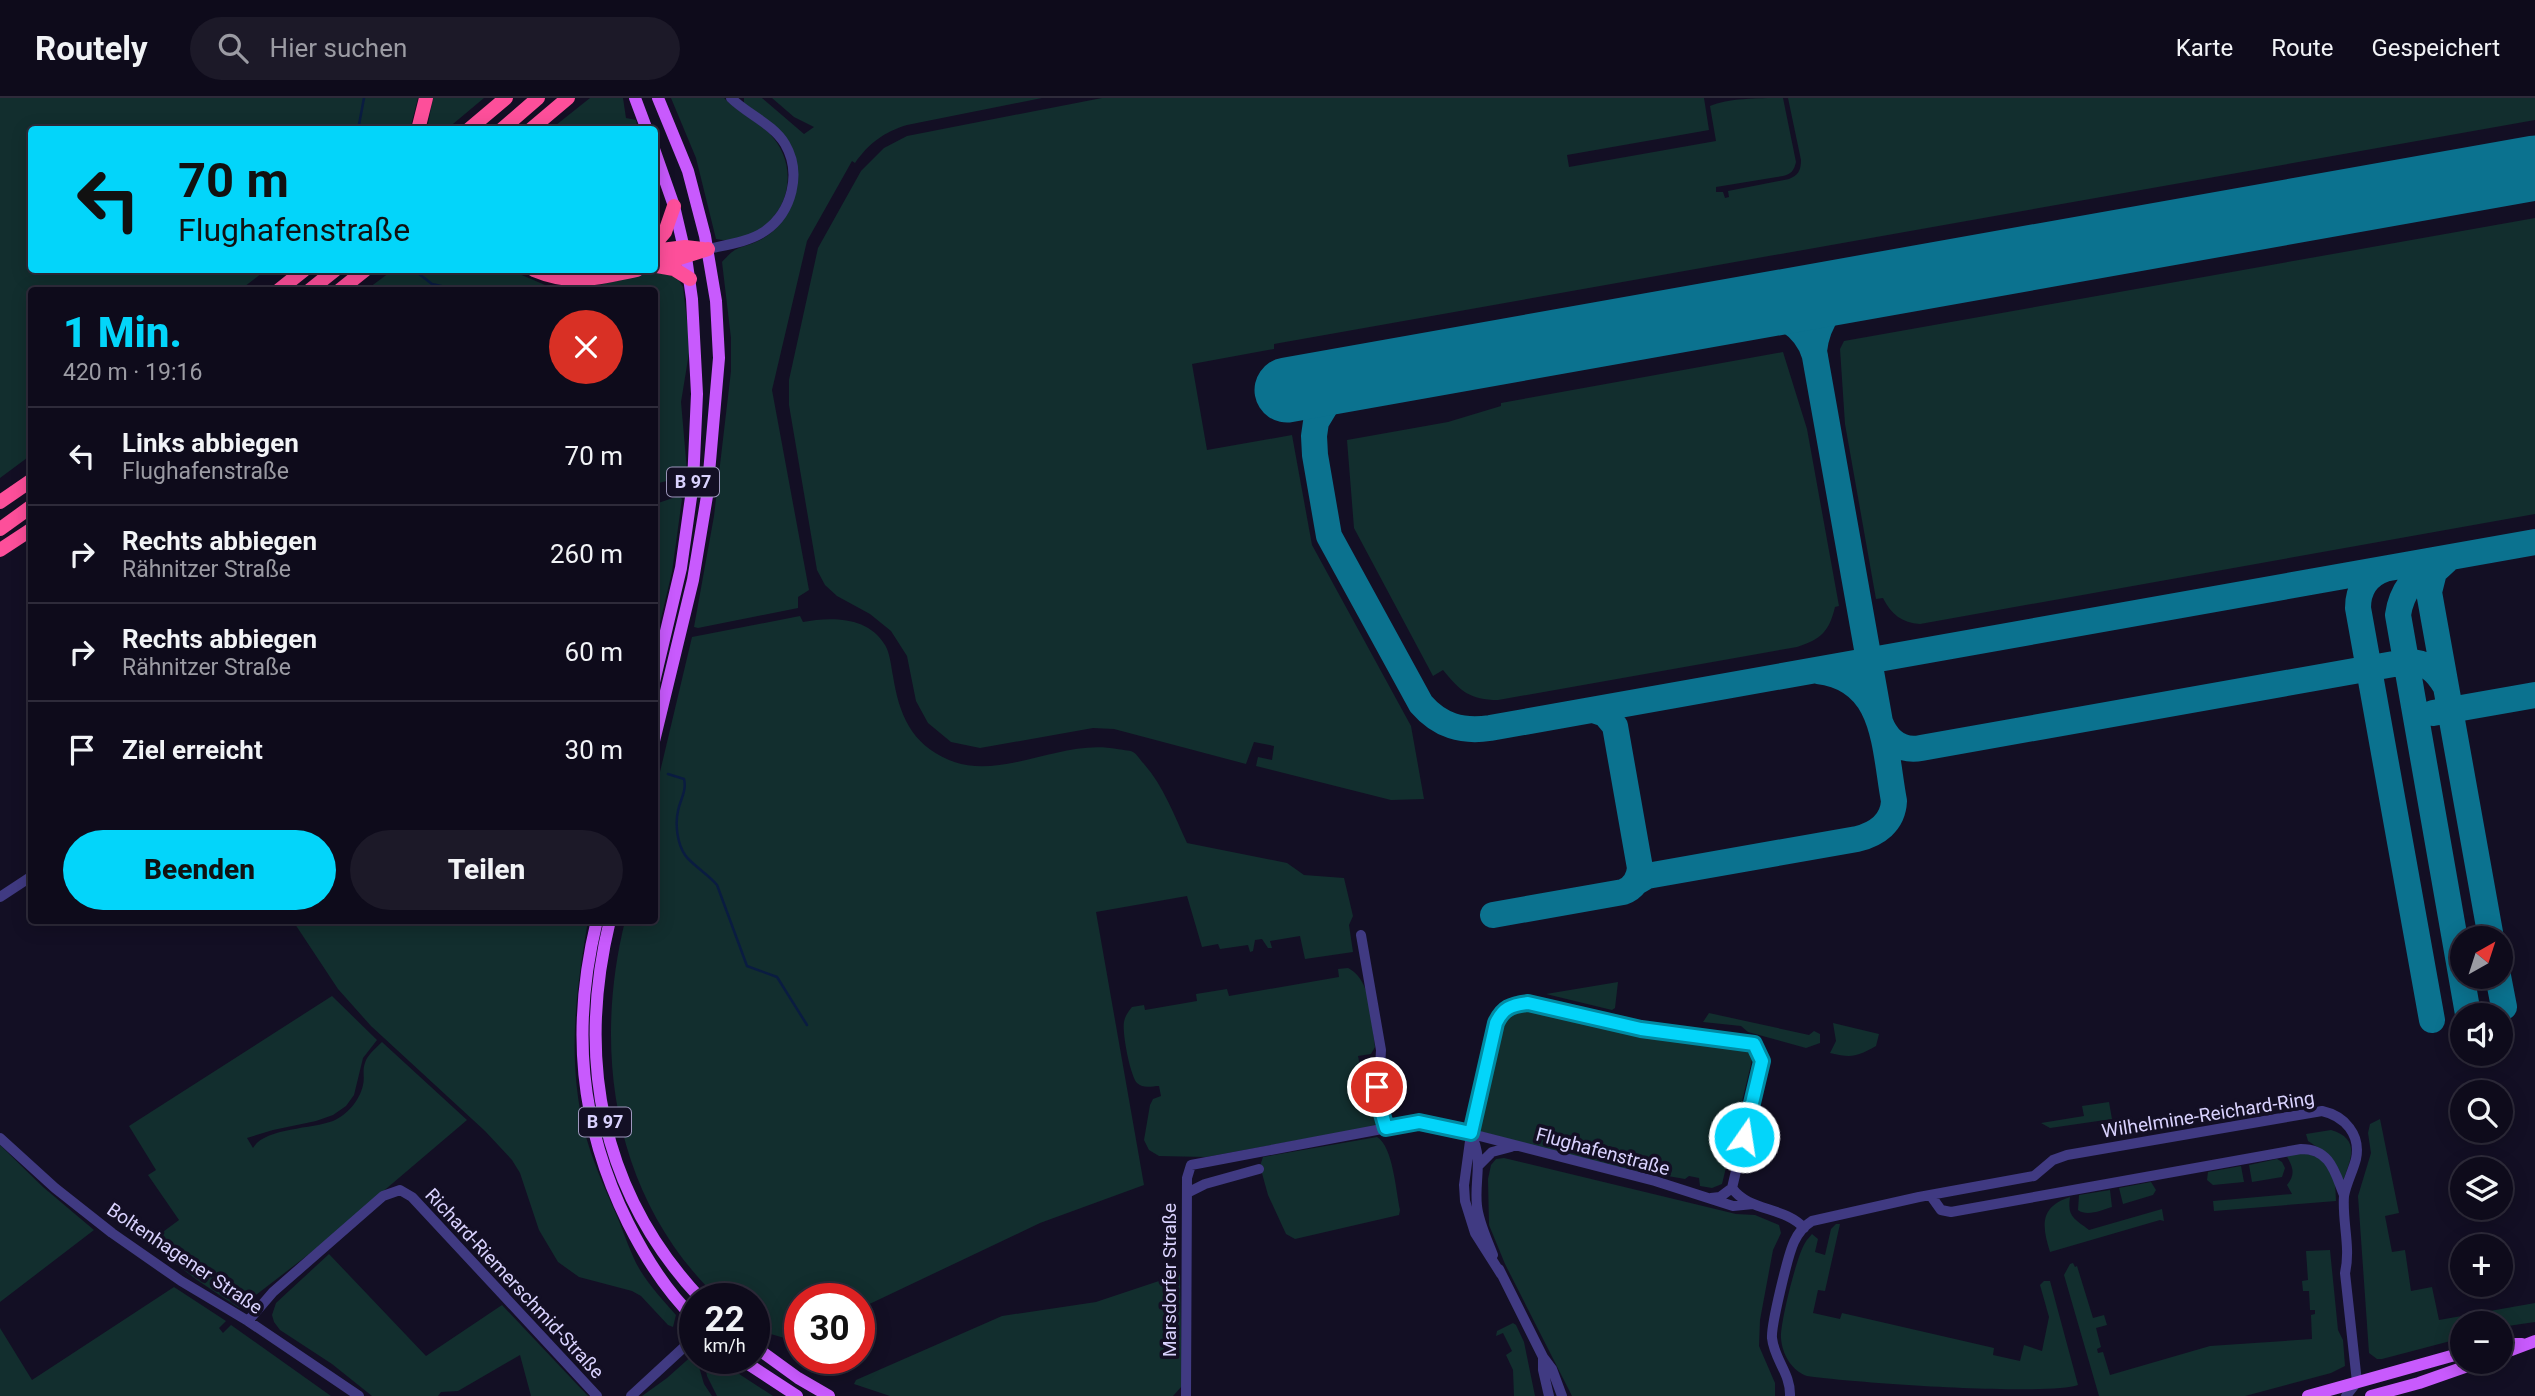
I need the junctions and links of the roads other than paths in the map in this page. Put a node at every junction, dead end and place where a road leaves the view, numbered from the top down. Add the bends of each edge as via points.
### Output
1 (426, 98) edge
2 (506, 98) edge
3 (538, 98) edge
4 (568, 98) edge
5 (635, 98) edge
6 (658, 98) edge
7 (731, 98) edge
8 (546, 116) junction
9 (419, 126) edge
10 (473, 126) edge
11 (506, 126) edge
12 (535, 126) edge
13 (539, 126) edge
14 (646, 126) edge
15 (658, 160) edge
16 (674, 206) junction
17 (658, 239) edge
18 (708, 249) junction
19 (686, 252) junction
20 (658, 260) edge
21 (658, 262) edge
22 (300, 273) edge
23 (331, 273) edge
24 (361, 273) edge
25 (543, 273) edge
26 (619, 273) edge
27 (690, 279) junction
28 (283, 287) edge
29 (314, 287) edge
30 (344, 287) edge
31 (28, 483) edge
32 (0, 502) edge
33 (28, 509) edge
34 (0, 529) edge
35 (28, 532) edge
36 (0, 550) edge
37 (658, 665) edge
38 (658, 724) edge
39 (28, 879) edge
40 (0, 897) edge
41 (596, 924) edge
42 (609, 924) edge
43 (1360, 936) dead end
44 (1386, 1128) junction
45 (1471, 1133) junction
46 (0, 1138) edge
47 (1515, 1146) junction
48 (1479, 1165) junction
49 (1258, 1170) dead end
50 (1732, 1188) junction
51 (1187, 1193) junction
52 (2344, 1195) junction
53 (1931, 1196) junction
54 (1711, 1198) junction
55 (1753, 1204) junction
56 (1804, 1228) junction
57 (1501, 1273) junction
58 (686, 1283) edge
59 (679, 1304) edge
60 (248, 1321) junction
61 (679, 1351) edge
62 (2450, 1356) edge
63 (1543, 1357) junction
64 (770, 1358) edge
65 (2450, 1372) edge
66 (763, 1374) edge
67 (2357, 1382) junction
68 (359, 1396) edge
69 (597, 1396) edge
70 (631, 1396) edge
71 (797, 1396) edge
72 (829, 1396) edge
73 (1186, 1396) edge
74 (1549, 1396) edge
75 (1562, 1396) edge
76 (1790, 1396) edge
77 (2308, 1396) edge
78 (2346, 1396) edge
79 (2371, 1396) edge

1 - 9 highway
2 - 10 highway
3 - 11 highway
4 - 8 highway
5 - 14 main road
6 - 18 main road, B 97 via 688,171
7 - 18 street via 784,143 793,179 782,214 765,231
8 - 12 highway
8 - 13 highway
15 - 16 main road, B 97
16 - 17 highway
16 - 19 main road, B 97
18 - 19 highway
18 - 38 main road, B 97 via 719,358 707,496 693,580
19 - 20 highway
19 - 27 main road, B 97
21 - 27 highway
22 - 28 highway
23 - 29 highway
24 - 30 highway
25 - 26 highway via 576,280
27 - 37 main road, B 97 via 697,394 693,483 681,568
31 - 32 highway
33 - 34 highway
35 - 36 highway
39 - 40 street
41 - 59 main road, B 97 via 587,960 581,1027 583,1076 594,1135 613,1192 640,1246
42 - 58 main road, B 97 via 595,1028 607,1131 625,1185 652,1238
43 - 44 street via 1381,1049 1378,1100
44 - 45 street via 1419,1122
44 - 51 street, Marsdorfer Straße via 1191,1165
45 - 47 street
45 - 48 street
45 - 50 street via 1496,1023 1510,1006 1528,1003 1641,1029 1747,1042 1754,1044 1762,1061
45 - 57 street via 1465,1201 1475,1233
46 - 60 street, Boltenhagener Straße via 112,1233
47 - 48 street, Flughafenstraße via 1492,1152
47 - 54 street, Flughafenstraße
48 - 57 street via 1479,1214
49 - 51 street
50 - 54 street
50 - 55 street
51 - 73 street, Marsdorfer Straße
52 - 53 street via 2329,1160 2316,1151 2301,1149 1951,1212 1941,1210
52 - 53 street, Wilhelmine-Reichard-Ring via 2357,1143 2344,1121 2322,1111 2067,1154 2034,1176
52 - 67 street, Wilhelmine-Reichard-Ring via 2345,1273
53 - 56 street, Wilhelmine-Reichard-Ring via 1823,1217
54 - 55 street, Flughafenstraße via 1733,1206
55 - 56 street via 1782,1212
56 - 76 street via 1791,1252 1772,1329
57 - 63 street
60 - 68 street, Boltenhagener Straße
60 - 69 street, Richard-Riemerschmid-Straße via 273,1292 383,1196 400,1190 412,1197
61 - 70 street
62 - 67 main road
63 - 74 street
63 - 75 street
64 - 72 main road
65 - 79 main road
66 - 71 main road
67 - 77 main road
67 - 78 street

